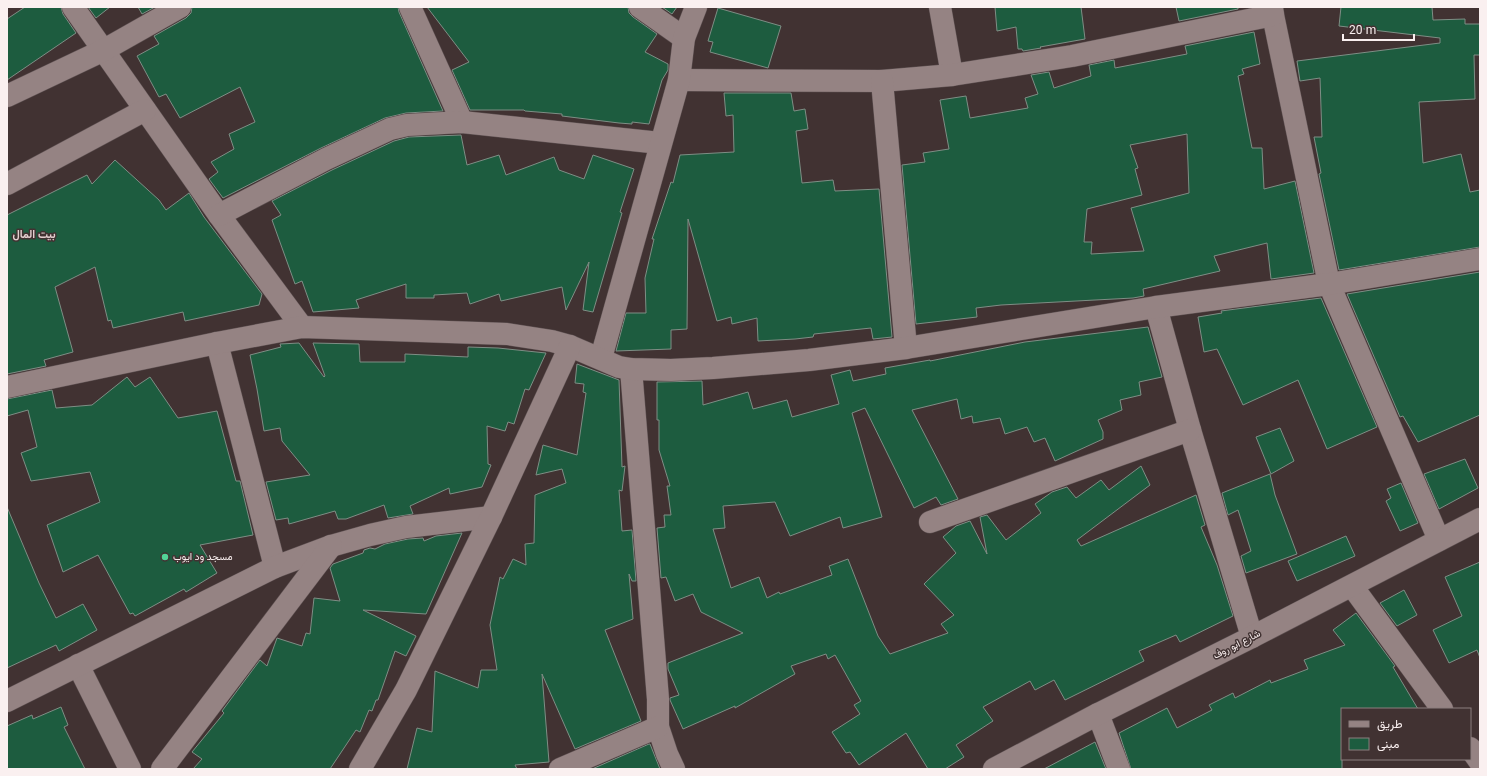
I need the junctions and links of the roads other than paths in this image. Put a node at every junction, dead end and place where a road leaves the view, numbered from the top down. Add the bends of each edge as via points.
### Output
1 (73, 7) edge
2 (180, 7) edge
3 (410, 7) edge
4 (640, 7) edge
5 (696, 7) edge
6 (940, 7) edge
7 (1272, 11) edge
8 (684, 38) junction
9 (104, 50) junction
10 (952, 74) junction
11 (679, 80) junction
12 (882, 81) junction
13 (7, 96) edge
14 (145, 110) junction
15 (462, 122) junction
16 (660, 143) junction
17 (7, 184) edge
18 (219, 215) junction
19 (1480, 259) edge
20 (1329, 284) junction
21 (1156, 307) junction
22 (302, 327) junction
23 (217, 342) junction
24 (570, 346) junction
25 (906, 348) junction
26 (600, 358) junction
27 (631, 369) junction
28 (7, 387) edge
29 (1190, 430) junction
30 (491, 517) junction
31 (1480, 519) edge
32 (930, 522) dead end
33 (1439, 540) junction
34 (331, 546) junction
35 (275, 567) junction
36 (1352, 586) junction
37 (1252, 637) junction
38 (78, 665) junction
39 (7, 701) edge
40 (1441, 708) edge
41 (1098, 714) junction
42 (658, 727) junction
43 (1471, 749) edge
44 (1480, 762) edge
45 (364, 767) edge
46 (130, 769) edge
47 (162, 769) edge
48 (560, 769) edge
49 (674, 769) edge
50 (994, 769) edge
51 (1119, 769) edge

1 - 9 street
2 - 9 street
3 - 15 street
4 - 8 street
5 - 8 street
6 - 10 street
7 - 10 street via 1072,56
7 - 20 street
8 - 11 street
9 - 13 street
9 - 14 street
10 - 12 street
11 - 12 street
11 - 16 street
12 - 25 street
14 - 17 street
14 - 18 street
15 - 16 street
15 - 18 street via 407,125 390,129
16 - 26 street
18 - 22 street
19 - 20 street
20 - 21 street
20 - 33 street
21 - 25 street
21 - 29 street
22 - 23 street
22 - 24 street via 507,334
23 - 28 street
23 - 35 street
24 - 26 street
24 - 30 street
25 - 27 street via 713,368
26 - 27 street via 619,367
27 - 42 street via 658,699
29 - 32 street
29 - 37 street
30 - 34 street via 406,528
30 - 45 street via 406,690
31 - 33 street, شارع ابو روف
33 - 36 street, شارع ابو روف
34 - 35 street
34 - 47 street
35 - 38 street
36 - 37 street, شارع ابو روف
36 - 40 street
37 - 41 street, شارع ابو روف
38 - 39 street
38 - 46 street
41 - 50 street, شارع ابو روف
41 - 51 street
42 - 48 street
42 - 49 street
43 - 44 street

